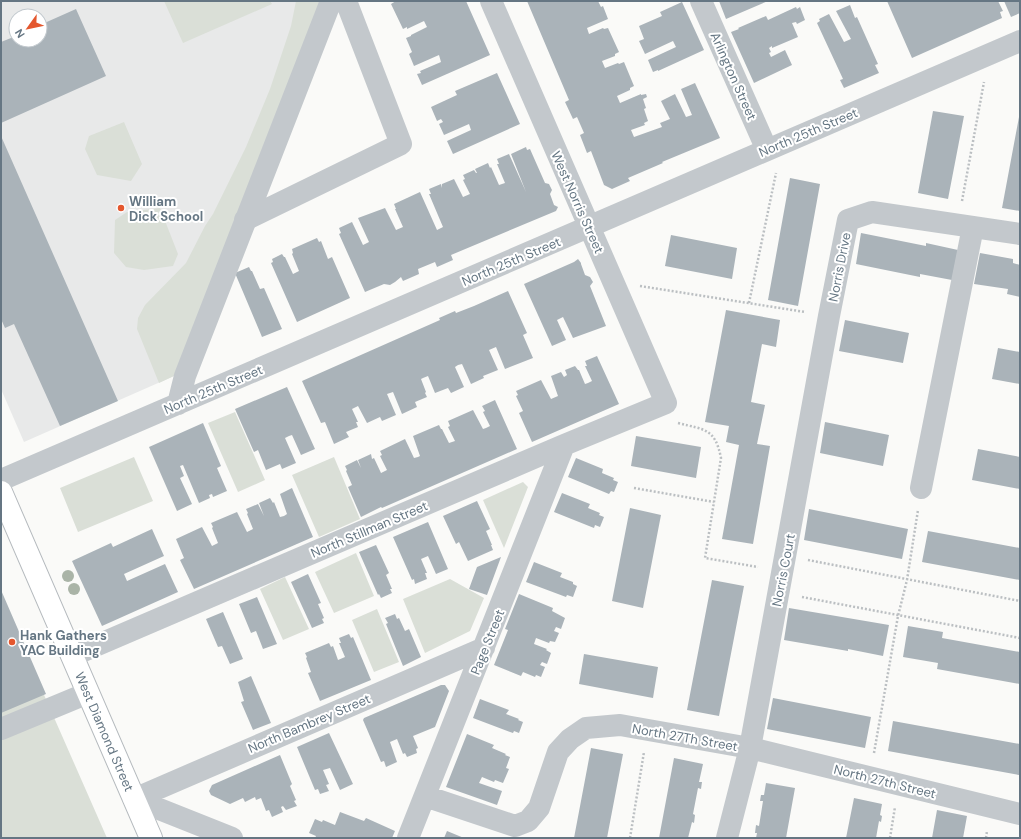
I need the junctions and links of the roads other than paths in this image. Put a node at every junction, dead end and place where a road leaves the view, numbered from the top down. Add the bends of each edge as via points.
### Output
1 (331, 1) edge
2 (346, 1) edge
3 (491, 1) edge
4 (701, 1) edge
5 (1020, 41) edge
6 (767, 150) junction
7 (245, 220) junction
8 (965, 226) junction
9 (589, 228) junction
10 (1020, 234) edge
11 (816, 391) joint
12 (178, 404) junction
13 (656, 407) joint
14 (564, 445) junction
15 (1, 480) edge
16 (921, 488) road end
17 (1, 492) edge
18 (484, 648) junction
19 (72, 656) junction
20 (88, 693) junction
21 (1, 729) edge
22 (750, 748) junction
23 (425, 796) junction
24 (134, 799) junction
25 (1020, 814) edge
26 (151, 838) edge
27 (232, 838) edge
28 (408, 838) edge
29 (727, 838) edge

1 - 7 street
2 - 7 street via 401,144
3 - 9 street, West Norris Street
4 - 6 street, Arlington Street
5 - 6 street, North 25th Street
6 - 9 street, North 25th Street
7 - 12 street via 184,376
8 - 10 street, Norris Drive
8 - 11 street, Norris Drive via 872,212 848,220
8 - 16 street
9 - 12 street, North 25th Street
9 - 13 street, West Norris Street via 614,282
11 - 22 street, Norris Court
12 - 15 street, North 25th Street
13 - 14 street, North Stillman Street
14 - 18 street, Page Street
14 - 19 street, North Stillman Street
17 - 19 main road, West Diamond Street
18 - 23 street, Page Street
18 - 24 street, North Bambrey Street
19 - 20 main road, West Diamond Street
20 - 21 street
20 - 24 main road, West Diamond Street
22 - 23 street, North 27Th Street via 620,726 586,728 570,739 558,752 539,808 528,821 515,826
22 - 25 street, North 27th Street
22 - 29 street
23 - 28 street, Page Street
24 - 26 main road, West Diamond Street
24 - 27 street

